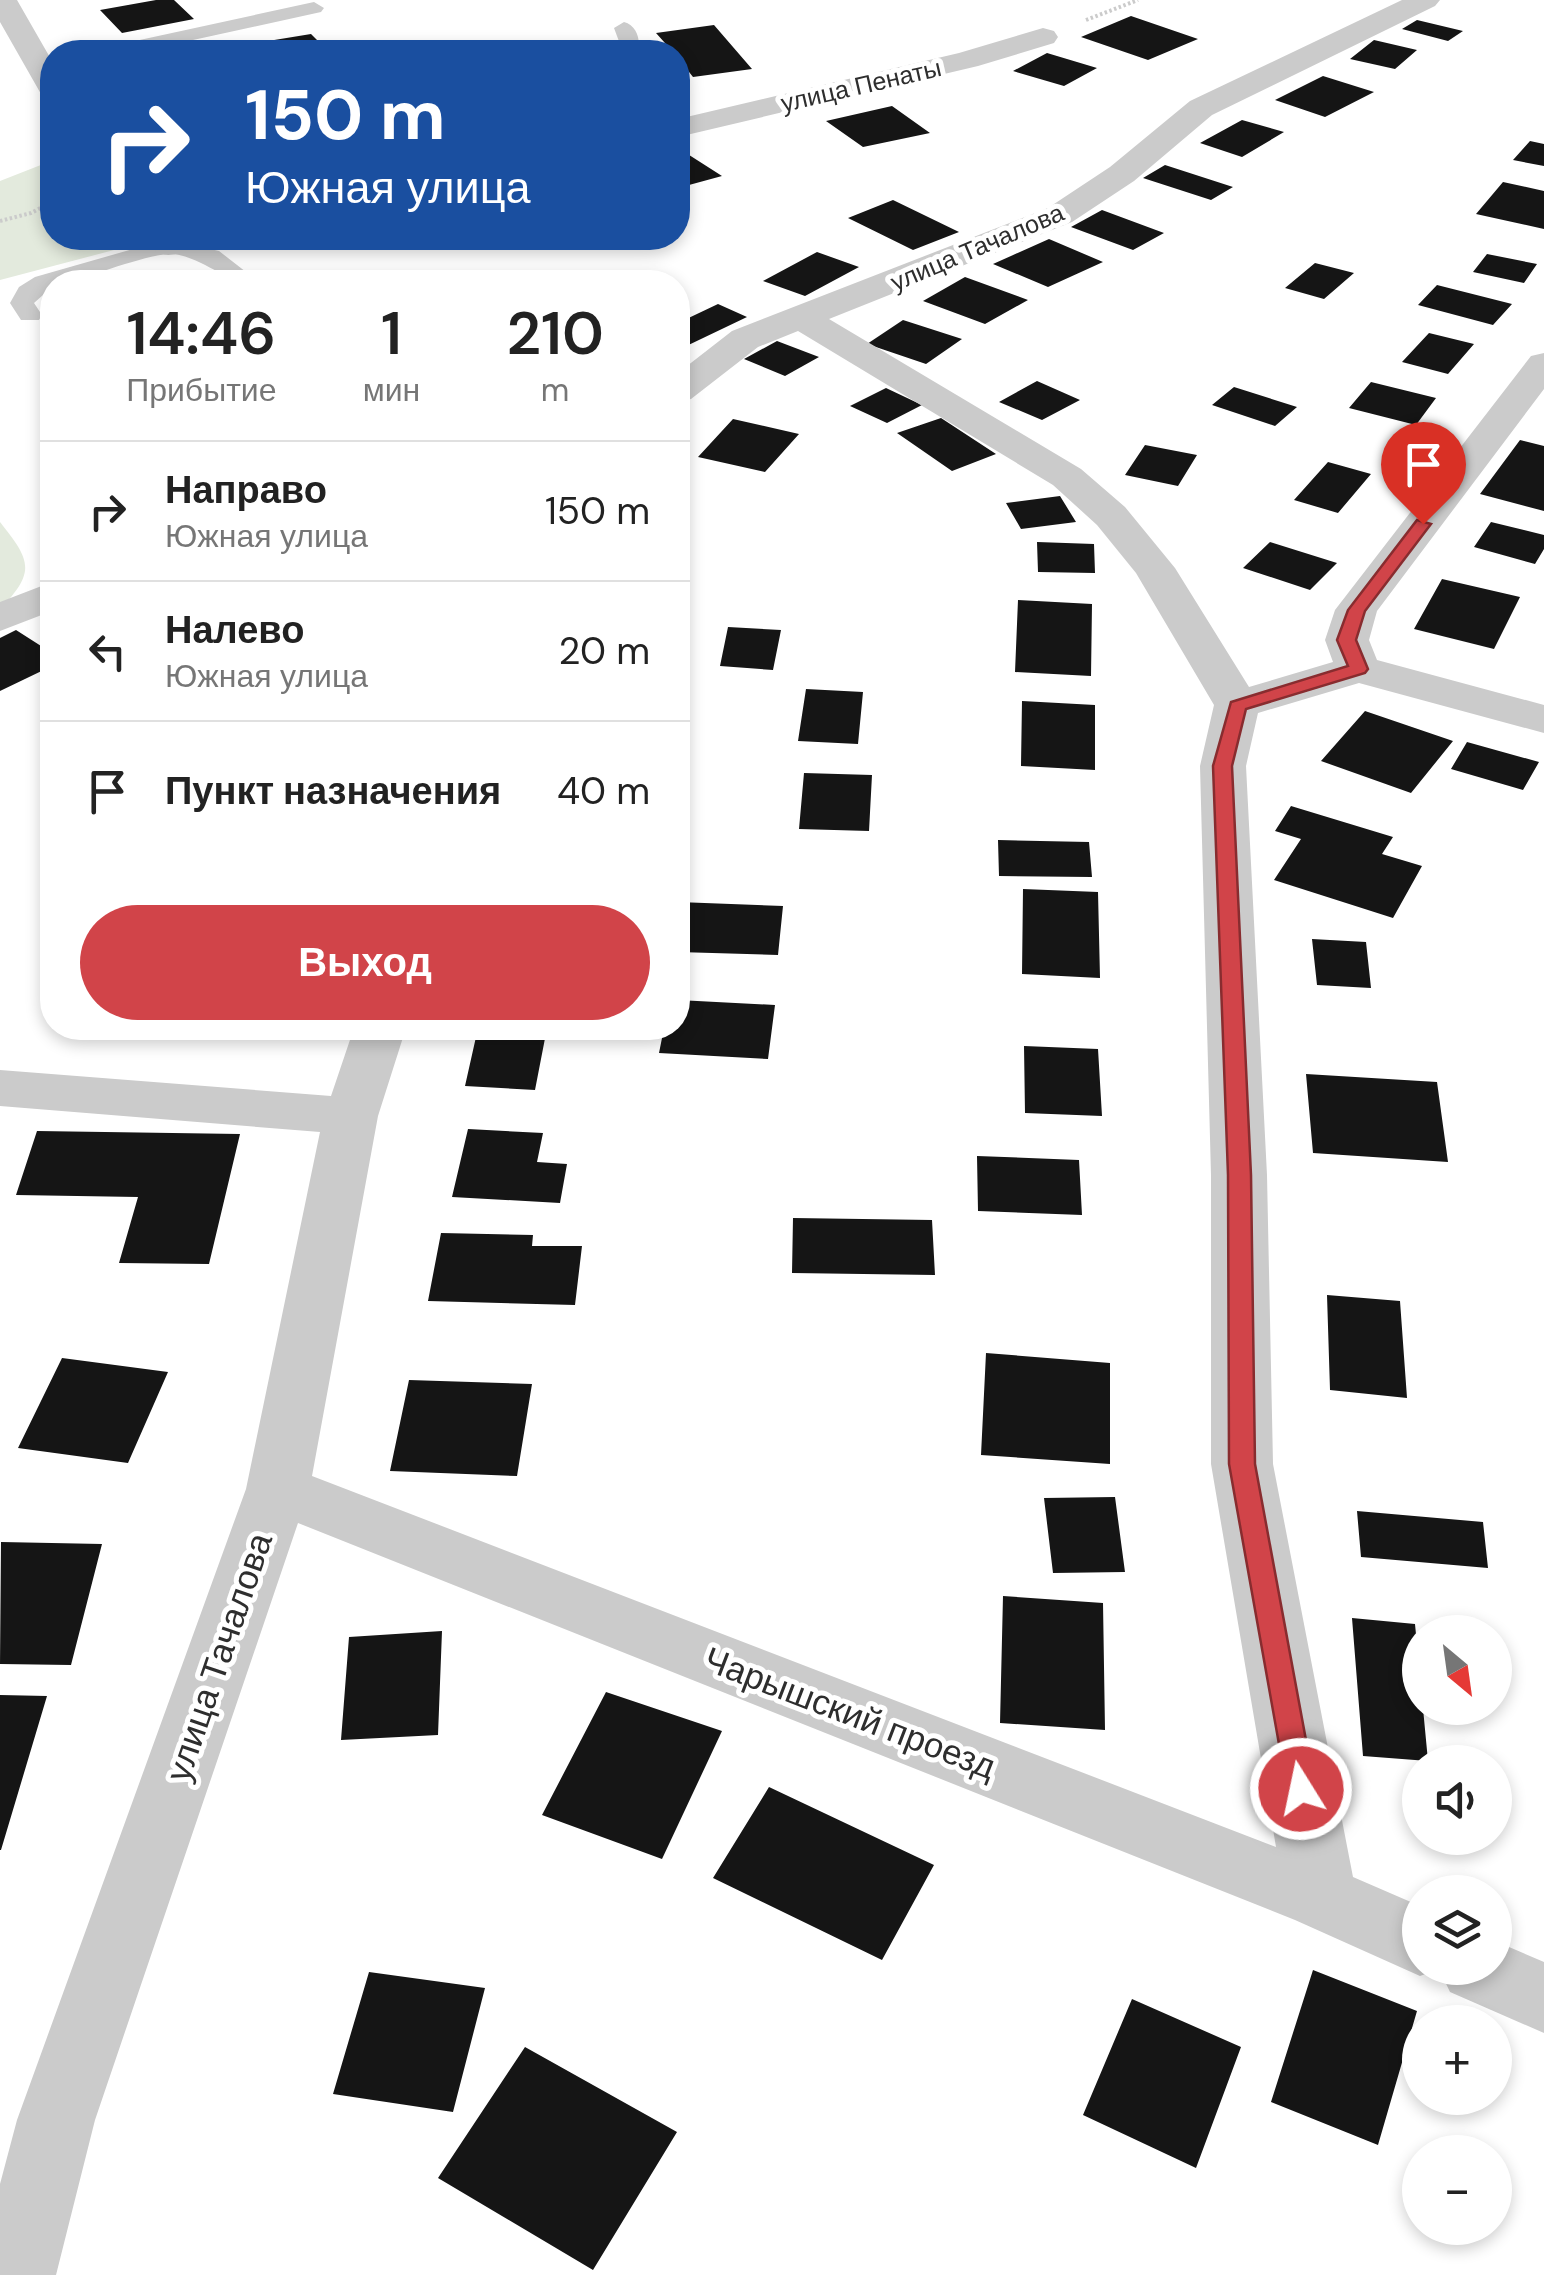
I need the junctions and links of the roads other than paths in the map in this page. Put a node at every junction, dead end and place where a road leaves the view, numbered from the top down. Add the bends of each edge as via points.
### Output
1 (2, 0) edge
2 (1424, 0) edge
3 (314, 8) dead end
4 (624, 28) dead end
5 (1043, 38) road end
6 (167, 40) edge
7 (628, 40) edge
8 (40, 60) edge
9 (690, 125) edge
10 (141, 250) edge
11 (191, 250) edge
12 (80, 270) edge
13 (230, 270) edge
14 (40, 284) edge
15 (30, 315) dead end
16 (802, 318) junction
17 (1544, 364) edge
18 (690, 383) edge
19 (40, 600) edge
20 (0, 618) edge
21 (1358, 669) junction
22 (1238, 706) junction
23 (1544, 719) edge
24 (376, 1040) edge
25 (0, 1088) edge
26 (351, 1116) junction
27 (278, 1489) junction
28 (1321, 1898) junction
29 (1402, 1934) edge
30 (1512, 1984) edge
31 (1544, 1998) edge
32 (16, 2275) edge

1 - 8 street
2 - 16 street, улица Тачалова via 1200,108 1122,174 1060,215
3 - 6 lane
4 - 7 lane
5 - 9 street, улица Пенаты
10 - 12 lane
11 - 13 lane
14 - 15 lane via 22,303
16 - 18 street, улица Тачалова via 745,339
16 - 22 street via 1067,476 1154,568
17 - 21 street via 1356,610 1346,640
19 - 20 street
21 - 22 street
21 - 23 street
22 - 28 street via 1223,766 1242,1464
24 - 26 street, улица Тачалова
25 - 26 street
26 - 27 street, улица Тачалова
27 - 28 street, Чарышский проезд
27 - 32 street, улица Тачалова via 56,2120
28 - 29 street, Чарышский проезд
30 - 31 street

